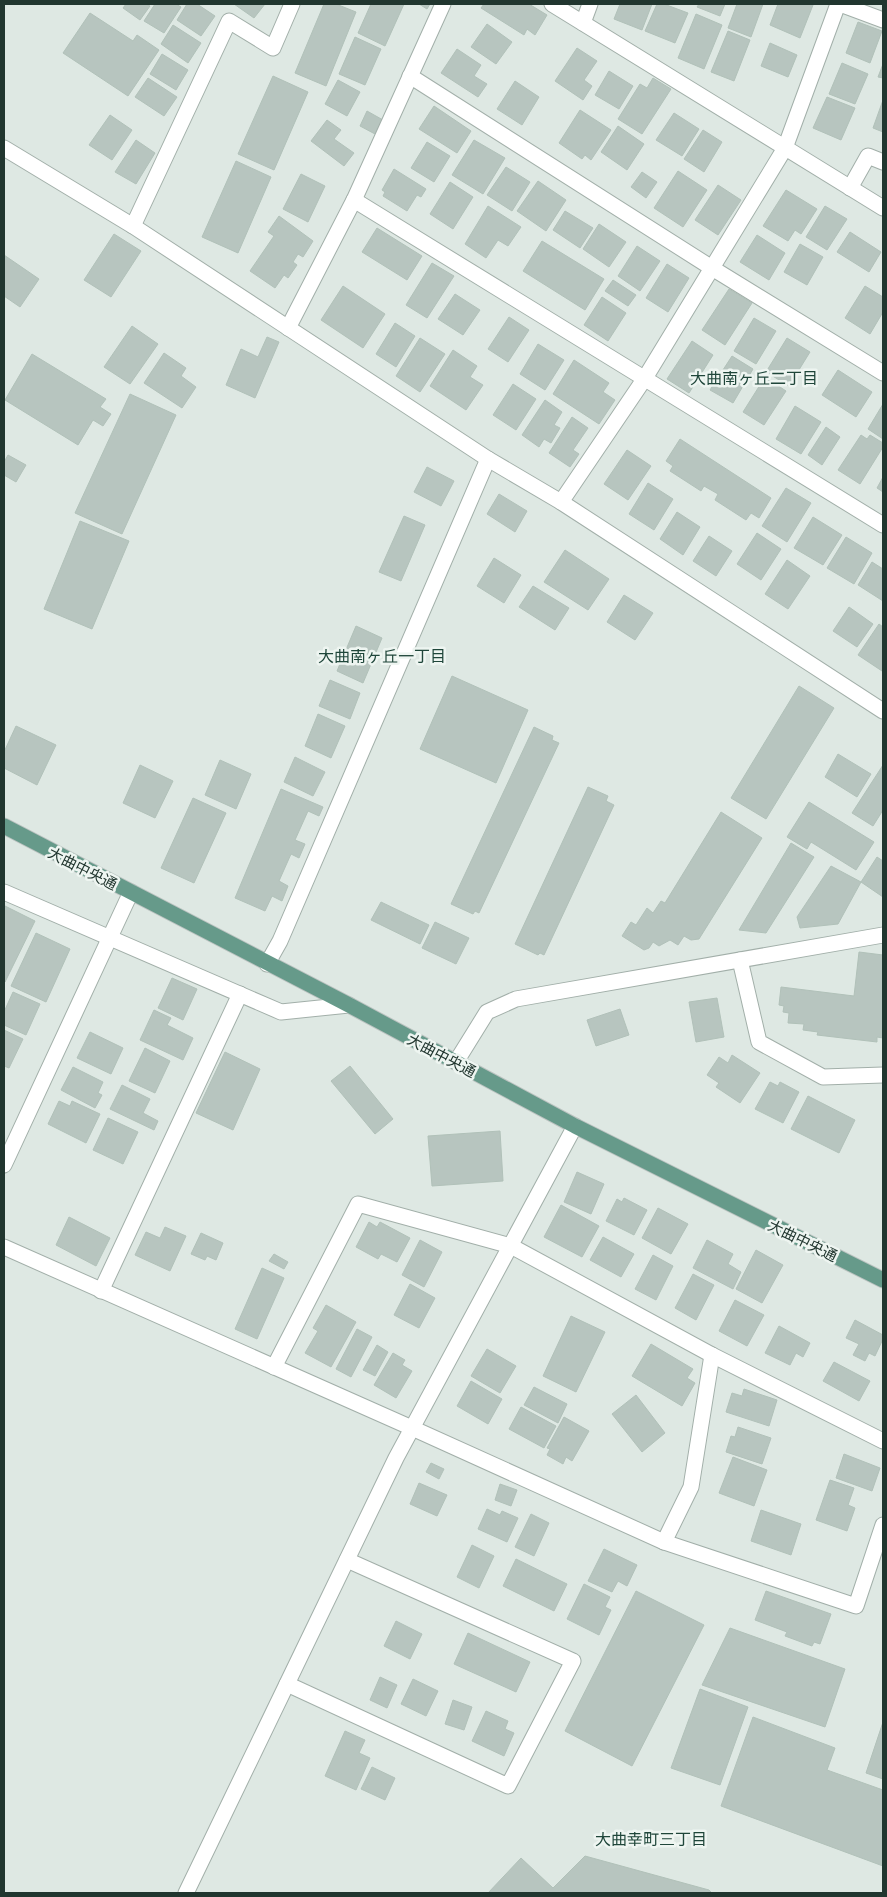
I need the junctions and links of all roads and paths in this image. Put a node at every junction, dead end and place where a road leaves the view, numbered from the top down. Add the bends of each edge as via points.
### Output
1 (292, 4) edge
2 (443, 4) edge
3 (552, 4) edge
4 (590, 4) edge
5 (839, 4) edge
6 (883, 20) edge
7 (583, 23) junction
8 (410, 76) junction
9 (4, 148) edge
10 (785, 148) junction
11 (883, 162) edge
12 (850, 188) junction
13 (354, 200) junction
14 (883, 208) edge
15 (133, 226) junction
16 (712, 268) junction
17 (288, 328) junction
18 (883, 373) edge
19 (645, 378) junction
20 (488, 459) junction
21 (562, 502) junction
22 (883, 526) edge
23 (883, 711) edge
24 (4, 826) edge
25 (4, 892) edge
26 (132, 892) junction
27 (883, 935) edge
28 (111, 938) junction
29 (740, 960) junction
30 (268, 964) junction
31 (240, 994) junction
32 (349, 1005) junction
33 (456, 1062) junction
34 (883, 1075) edge
35 (575, 1126) junction
36 (4, 1165) edge
37 (511, 1246) junction
38 (4, 1248) edge
39 (883, 1280) edge
40 (101, 1291) junction
41 (712, 1355) junction
42 (274, 1367) junction
43 (412, 1428) junction
44 (883, 1441) edge
45 (883, 1525) edge
46 (664, 1542) junction
47 (347, 1560) junction
48 (287, 1684) junction
49 (186, 1893) edge

1 - 15 street via 272,48 229,21
2 - 8 street
3 - 7 street
4 - 7 street
5 - 6 street
5 - 10 street
7 - 10 street
8 - 13 street
8 - 16 street
9 - 15 street
10 - 12 street
10 - 16 street
11 - 12 street via 868,156
12 - 14 street
13 - 17 street
13 - 19 street
15 - 17 street
16 - 18 street
16 - 19 street
17 - 20 street
19 - 21 street
19 - 22 street
20 - 21 street
20 - 30 street
21 - 23 street
24 - 26 main road, 大曲中央通
25 - 28 street
26 - 28 street
26 - 30 main road, 大曲中央通
27 - 29 street
28 - 31 street
28 - 36 street
29 - 33 street via 516,999 487,1012
29 - 34 street via 759,1042 823,1077
30 - 32 main road, 大曲中央通
31 - 32 street via 281,1012
31 - 40 street
32 - 33 main road, 大曲中央通
33 - 35 main road, 大曲中央通
35 - 37 street
35 - 39 main road, 大曲中央通
37 - 41 street
37 - 42 street via 358,1204
37 - 43 street
38 - 40 street
40 - 42 street
41 - 44 street
41 - 46 street via 691,1487
42 - 43 street
43 - 46 street
43 - 47 street
45 - 46 street via 856,1606
47 - 48 street
47 - 48 street via 573,1661 508,1786
48 - 49 street

